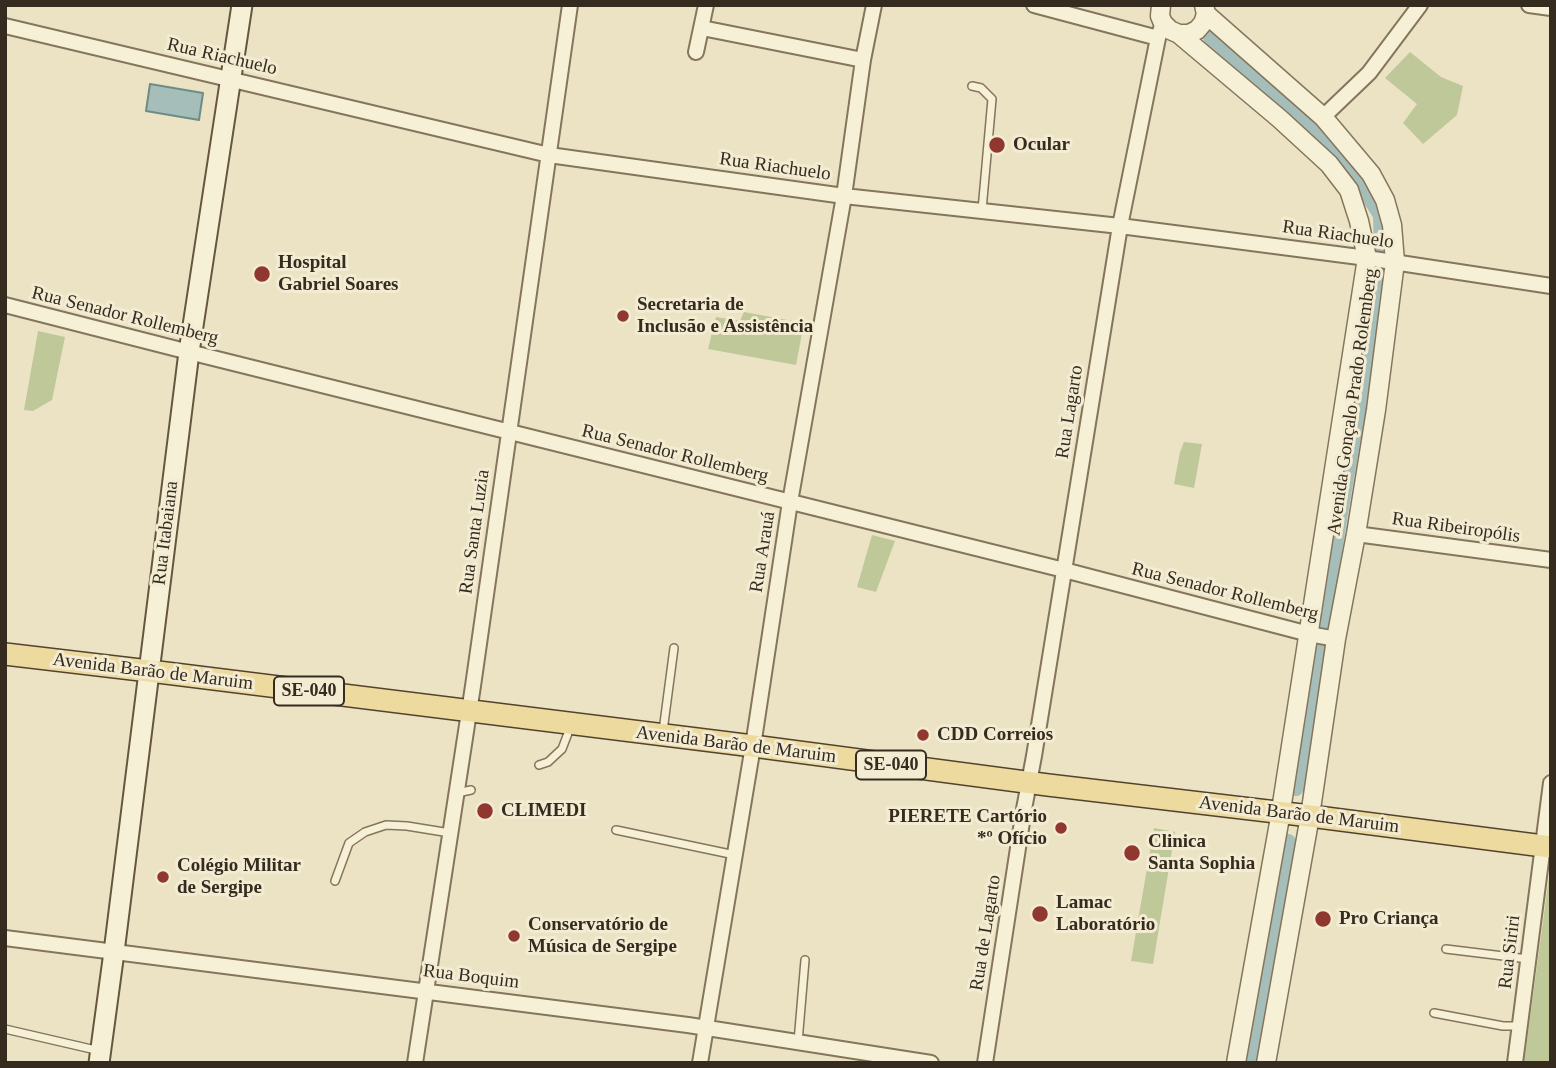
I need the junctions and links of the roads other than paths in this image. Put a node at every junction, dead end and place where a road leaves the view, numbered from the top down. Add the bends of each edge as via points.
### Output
1 (242, 5) edge
2 (570, 5) edge
3 (706, 5) edge
4 (874, 5) edge
5 (1034, 5) edge
6 (1420, 5) edge
7 (1529, 5) edge
8 (1206, 8) edge
9 (1551, 8) edge
10 (1160, 16) edge
11 (5, 26) edge
12 (702, 28) junction
13 (1180, 34) junction
14 (696, 52) dead end
15 (863, 60) junction
16 (232, 78) junction
17 (972, 86) dead end
18 (1323, 117) junction
19 (549, 155) junction
20 (844, 196) junction
21 (982, 211) junction
22 (1120, 226) junction
23 (1371, 258) junction
24 (1392, 262) junction
25 (1551, 286) edge
26 (5, 305) edge
27 (189, 352) junction
28 (509, 431) junction
29 (790, 502) junction
30 (1356, 534) junction
31 (1551, 560) edge
32 (1064, 570) junction
33 (1322, 637) junction
34 (674, 648) dead end
35 (5, 654) edge
36 (149, 671) junction
37 (469, 711) junction
38 (571, 724) junction
39 (662, 735) junction
40 (753, 746) junction
41 (539, 765) dead end
42 (1029, 782) junction
43 (1551, 783) edge
44 (1024, 809) joint
45 (1280, 818) junction
46 (1309, 821) junction
47 (616, 830) dead end
48 (450, 833) junction
49 (1546, 846) edge
50 (734, 855) junction
51 (335, 881) dead end
52 (5, 938) edge
53 (1447, 949) dead end
54 (114, 952) junction
55 (1528, 959) junction
56 (805, 960) dead end
57 (427, 991) junction
58 (1434, 1013) dead end
59 (1520, 1026) junction
60 (707, 1027) junction
61 (5, 1029) edge
62 (798, 1042) junction
63 (100, 1057) edge
64 (415, 1063) edge
65 (701, 1063) edge
66 (931, 1063) edge
67 (985, 1063) edge
68 (1237, 1063) edge
69 (1265, 1063) edge
70 (1515, 1063) edge

1 - 16 main road, Rua Itabaiana
2 - 19 street, Rua Santa Luzia
3 - 12 street
4 - 15 street, Rua Arauá
5 - 10 street
6 - 18 street via 1369,73
7 - 9 street
8 - 13 street via 1197,30
8 - 18 street, Avenida Gonçalo Prado Rolemberg
10 - 13 street, Avenida Gonçalo Prado Rolemberg via 1170,30
10 - 22 street, Rua Lagarto
11 - 16 street, Rua Riachuelo
12 - 14 street
12 - 15 street
13 - 23 street, Avenida Gonçalo Prado Rolemberg via 1329,164 1349,190
15 - 20 street, Rua Arauá
16 - 19 street, Rua Riachuelo
16 - 27 main road, Rua Itabaiana
17 - 21 lane via 992,99
18 - 24 street, Avenida Gonçalo Prado Rolemberg via 1371,174 1385,200 1392,225
19 - 20 street, Rua Riachuelo
19 - 28 street, Rua Santa Luzia
20 - 21 street, Rua Riachuelo
20 - 29 street, Rua Arauá
21 - 22 street, Rua Riachuelo
22 - 23 street, Rua Riachuelo
22 - 32 street, Rua Lagarto
23 - 24 street, Rua Riachuelo
23 - 33 street, Avenida Gonçalo Prado Rolemberg
24 - 25 street, Rua Riachuelo
24 - 30 street, Avenida Gonçalo Prado Rolemberg via 1376,410
26 - 27 street, Rua Senador Rollemberg
27 - 28 street, Rua Senador Rollemberg
27 - 36 main road, Rua Itabaiana
28 - 29 street, Rua Senador Rollemberg
28 - 37 street, Rua Santa Luzia
29 - 32 street, Rua Senador Rollemberg
29 - 40 street, Rua Arauá
30 - 31 street, Rua Ribeiropólis
30 - 33 street, Avenida Gonçalo Prado Rolemberg
32 - 33 street, Rua Senador Rollemberg
32 - 42 street, Rua Lagarto
33 - 45 street, Avenida Gonçalo Prado Rolemberg
33 - 46 street, Avenida Gonçalo Prado Rolemberg
34 - 39 lane
35 - 36 main road, Avenida Barão de Maruim / SE-040
36 - 37 main road, Avenida Barão de Maruim / SE-040
36 - 54 main road, Rua Itabaiana
37 - 38 main road, Avenida Barão de Maruim / SE-040
37 - 48 street, Rua Santa Luzia via 464,791
38 - 39 main road, Avenida Barão de Maruim / SE-040
38 - 41 lane via 562,749
39 - 40 main road, Avenida Barão de Maruim / SE-040
40 - 42 main road, Avenida Barão de Maruim / SE-040
40 - 50 street, Rua Arauá
42 - 44 street, Rua Lagarto
42 - 45 main road, Avenida Barão de Maruim / SE-040
43 - 49 street, Rua Siriri
44 - 67 street, Rua de Lagarto
45 - 46 main road, Avenida Barão de Maruim
45 - 68 street, Avenida Gonçalo Prado Rolemberg
46 - 49 main road, Avenida Barão de Maruim
46 - 69 street, Avenida Gonçalo Prado Rolemberg
47 - 50 lane
48 - 51 lane via 386,825 365,832 349,843
48 - 57 street, Rua Santa Luzia
49 - 55 street, Rua Siriri
50 - 60 street, Rua Arauá
52 - 54 street, Rua Boquim
53 - 55 lane
54 - 57 street, Rua Boquim
54 - 63 main road, Rua Itabaiana
55 - 59 street, Rua Siriri
56 - 62 lane
57 - 60 street, Rua Boquim
57 - 64 street, Rua Santa Luzia
58 - 59 lane
59 - 70 street, Rua Siriri
60 - 62 street, Rua Boquim
60 - 65 street, Rua Arauá
61 - 63 lane
62 - 66 street, Rua Boquim

